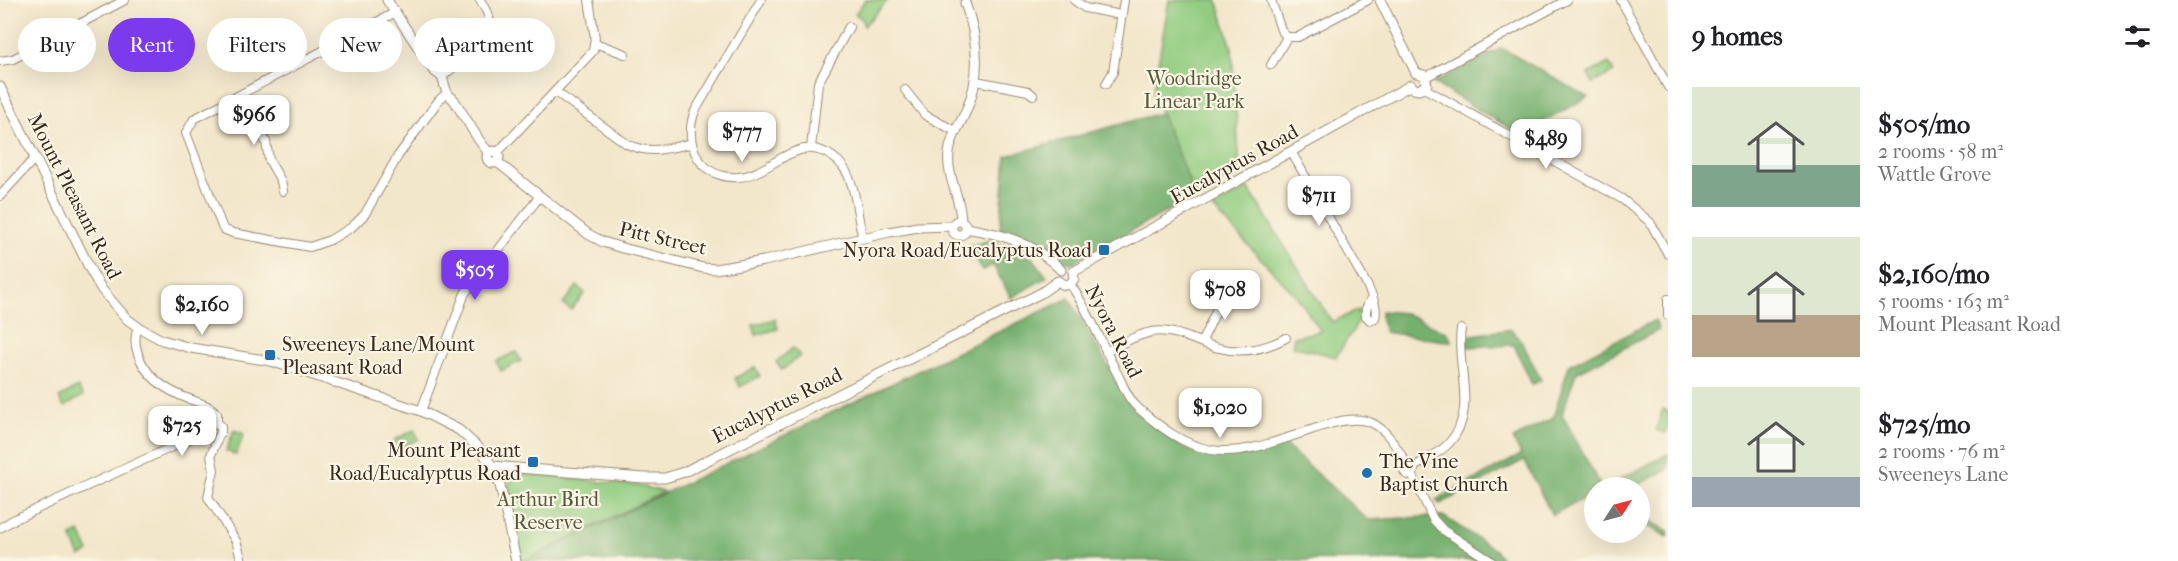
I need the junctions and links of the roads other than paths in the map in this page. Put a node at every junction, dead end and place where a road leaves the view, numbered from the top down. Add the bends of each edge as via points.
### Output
1 (125, 0) edge
2 (387, 0) edge
3 (480, 0) edge
4 (589, 0) edge
5 (761, 0) edge
6 (1074, 0) edge
7 (1124, 0) edge
8 (1270, 0) edge
9 (1368, 0) edge
10 (1380, 0) edge
11 (1567, 0) edge
12 (1621, 0) edge
13 (962, 2) edge
14 (396, 12) junction
15 (1121, 15) junction
16 (849, 27) dead end
17 (1287, 37) junction
18 (596, 43) junction
19 (624, 54) dead end
20 (0, 61) edge
21 (1271, 65) dead end
22 (1416, 73) junction
23 (442, 77) junction
24 (1426, 77) junction
25 (976, 81) junction
26 (1106, 84) dead end
27 (1411, 85) junction
28 (0, 87) edge
29 (1668, 87) edge
30 (1424, 88) junction
31 (905, 90) dead end
32 (556, 92) junction
33 (447, 93) junction
34 (1033, 95) dead end
35 (236, 97) junction
36 (955, 131) junction
37 (690, 144) junction
38 (811, 148) junction
39 (1292, 153) junction
40 (494, 155) junction
41 (35, 158) junction
42 (283, 191) dead end
43 (0, 196) edge
44 (540, 196) junction
45 (960, 225) junction
46 (863, 238) junction
47 (1668, 254) edge
48 (1061, 270) junction
49 (1073, 272) junction
50 (1058, 281) junction
51 (1070, 284) junction
52 (1226, 290) dead end
53 (1372, 296) dead end
54 (1668, 299) edge
55 (1668, 316) edge
56 (138, 327) junction
57 (1461, 329) dead end
58 (1286, 338) dead end
59 (1202, 341) junction
60 (1106, 352) junction
61 (421, 411) junction
62 (217, 422) junction
63 (492, 465) junction
64 (1411, 469) junction
65 (0, 528) edge
66 (242, 561) edge
67 (515, 561) edge
68 (1491, 561) edge

1 - 20 street via 13,59
2 - 14 street, Pitt Street
3 - 23 street via 490,20 489,34
4 - 18 street
5 - 37 street via 695,111
6 - 15 street via 1085,8
7 - 15 street
8 - 17 street
9 - 17 street via 1298,37
10 - 22 street
11 - 24 street
12 - 29 street
13 - 25 street via 971,21 976,48
14 - 23 street, Pitt Street via 433,70
14 - 35 street
15 - 26 street via 1113,72
16 - 38 street via 819,83
17 - 21 street
18 - 19 street
18 - 32 street via 589,57
22 - 24 street
22 - 27 street
23 - 33 street, Pitt Street
24 - 30 street
25 - 34 street
25 - 36 street
27 - 30 street via 1417,90
27 - 39 street, Eucalyptus Road
28 - 41 street, Mount Pleasant Road
30 - 47 street via 1622,199 1650,222
31 - 36 street via 925,115
32 - 37 street via 635,148 654,151
32 - 40 street
33 - 35 street via 398,156 360,220 330,240 310,247 223,229 186,133 194,119
33 - 40 street, Pitt Street
35 - 42 street via 266,142
36 - 45 street via 948,163 961,209
37 - 38 street via 705,166 716,173 738,177
38 - 46 street via 832,156 845,169
39 - 49 street, Eucalyptus Road
39 - 53 street
40 - 44 street, Pitt Street
41 - 43 street
41 - 56 street, Mount Pleasant Road via 102,290
44 - 46 street, Pitt Street via 603,242 703,268 733,267
44 - 61 street via 465,293
45 - 46 street, Pitt Street via 918,227
45 - 48 street, Pitt Street via 994,232 1039,250
48 - 49 street
48 - 50 street
49 - 51 street
50 - 51 street
50 - 63 street, Eucalyptus Road via 684,472 665,478 644,478
51 - 60 street, Nyora Road
52 - 59 street
54 - 55 street
56 - 61 street, Mount Pleasant Road via 177,345 271,361
56 - 62 street via 136,347 150,375 180,396 212,408
57 - 64 street via 1463,418 1450,443
58 - 59 street via 1250,350 1218,348
59 - 60 street via 1172,332 1154,332
60 - 64 street, Nyora Road via 1134,405 1192,446 1217,452 1251,449 1333,423 1355,420 1380,428
61 - 63 street, Mount Pleasant Road via 459,429
62 - 65 street via 198,435
62 - 66 street via 221,431 211,455 214,470 208,497 236,541
63 - 67 street, Mount Pleasant Road via 500,485
64 - 68 street, Nyora Road via 1433,519 1443,530

